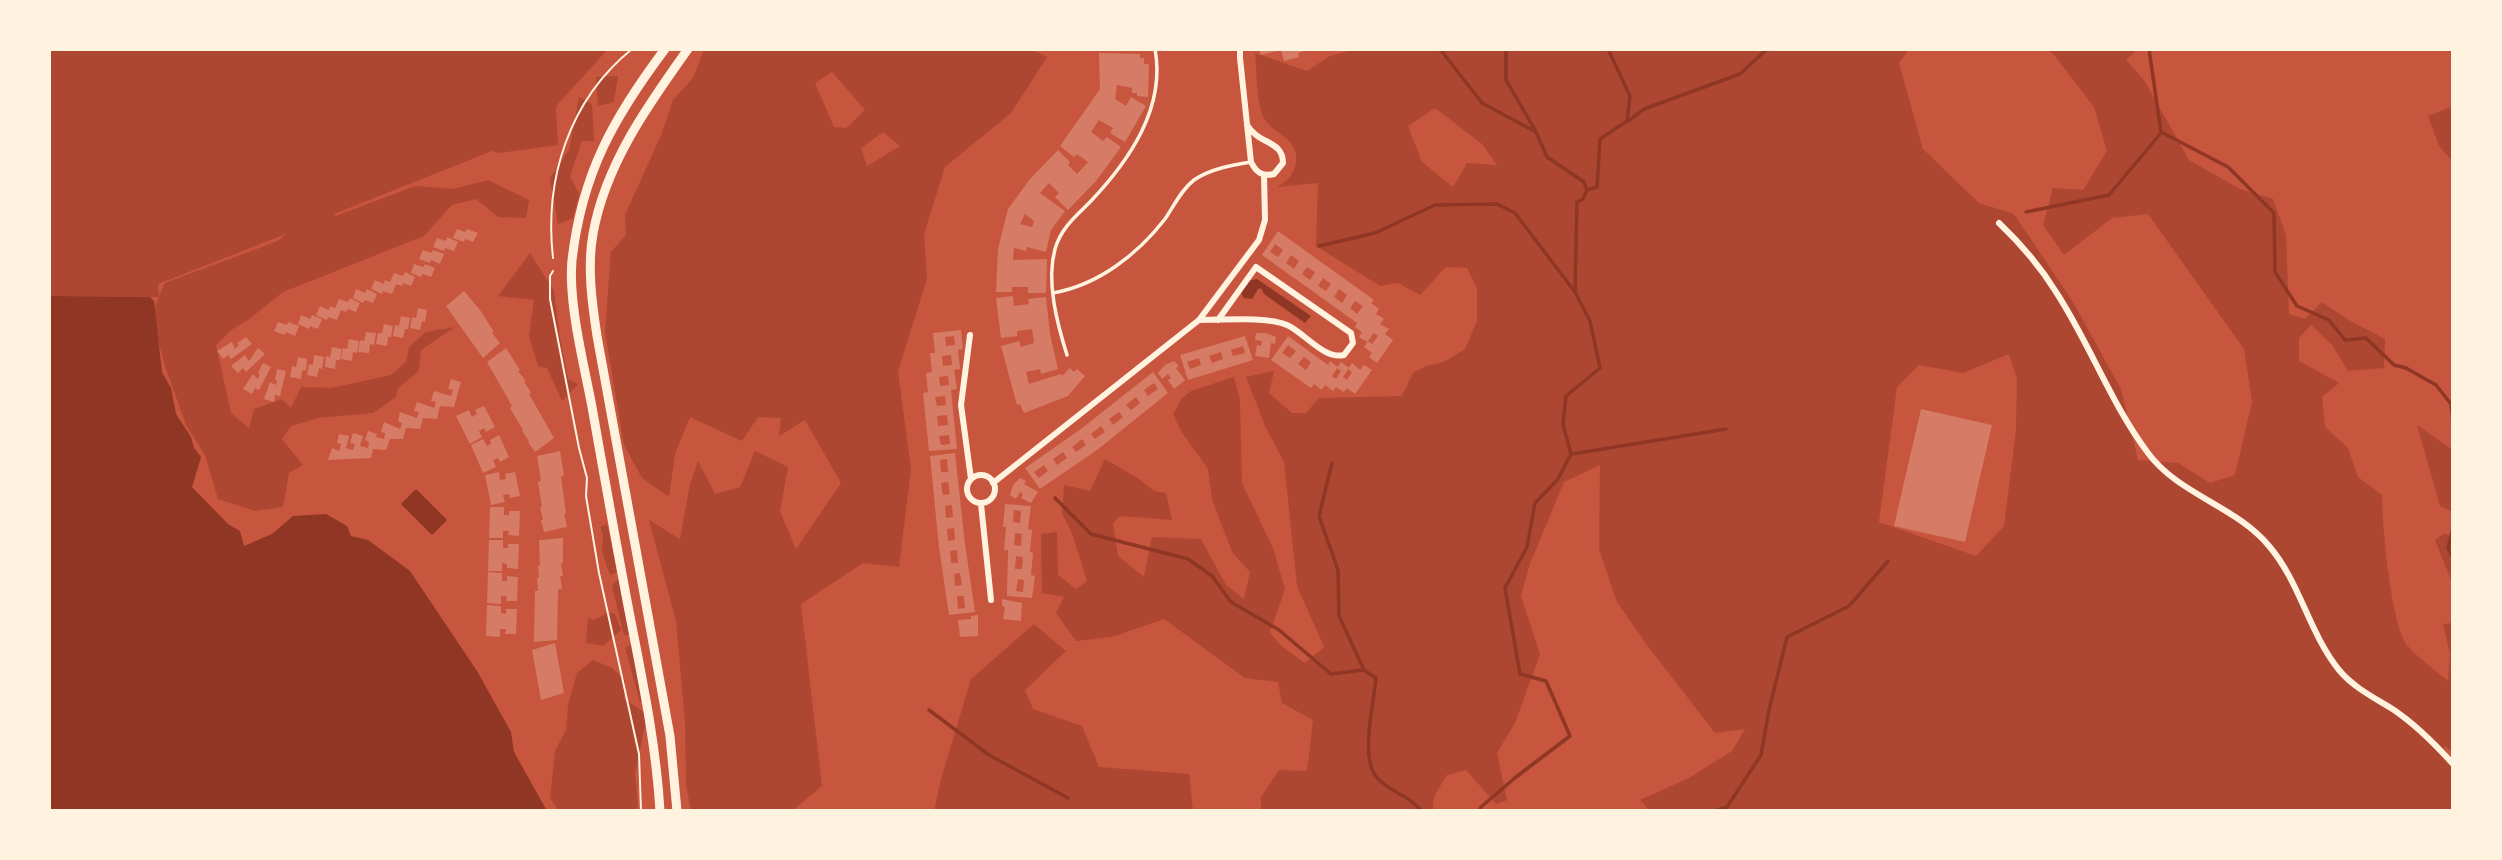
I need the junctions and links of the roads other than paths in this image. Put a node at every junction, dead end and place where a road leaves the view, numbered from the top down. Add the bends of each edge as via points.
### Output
1 (665, 49) edge
2 (688, 49) edge
3 (1156, 49) edge
4 (1240, 49) edge
5 (1247, 125) junction
6 (1251, 162) junction
7 (1264, 175) junction
8 (2000, 223) dead end
9 (1054, 293) junction
10 (1199, 320) junction
11 (1218, 320) junction
12 (970, 335) dead end
13 (1067, 355) dead end
14 (971, 479) junction
15 (993, 483) junction
16 (981, 504) junction
17 (991, 600) dead end
18 (2453, 764) edge
19 (660, 811) edge
20 (677, 811) edge

1 - 19 main road via 598,154 571,271 653,737
2 - 20 main road via 644,111 622,153 600,207 591,260 597,336 670,736
3 - 9 lane via 1157,88 1149,117 1118,168 1062,233 1053,260
4 - 5 street
5 - 6 street
5 - 7 street via 1282,153 1281,168
6 - 7 street
6 - 9 lane via 1194,181 1130,256 1086,284
7 - 10 street via 1265,220 1259,240
8 - 18 street via 2029,253 2057,294 2148,454 2169,476 2250,526 2270,546 2321,645 2341,672 2429,738
9 - 13 lane
10 - 11 street
10 - 15 street
11 - 11 street via 1283,323 1334,356 1349,352 1353,343 1350,333 1256,267
12 - 14 street via 961,405
14 - 15 street via 983,475
14 - 16 street via 968,496
15 - 16 street via 993,497
16 - 17 street

